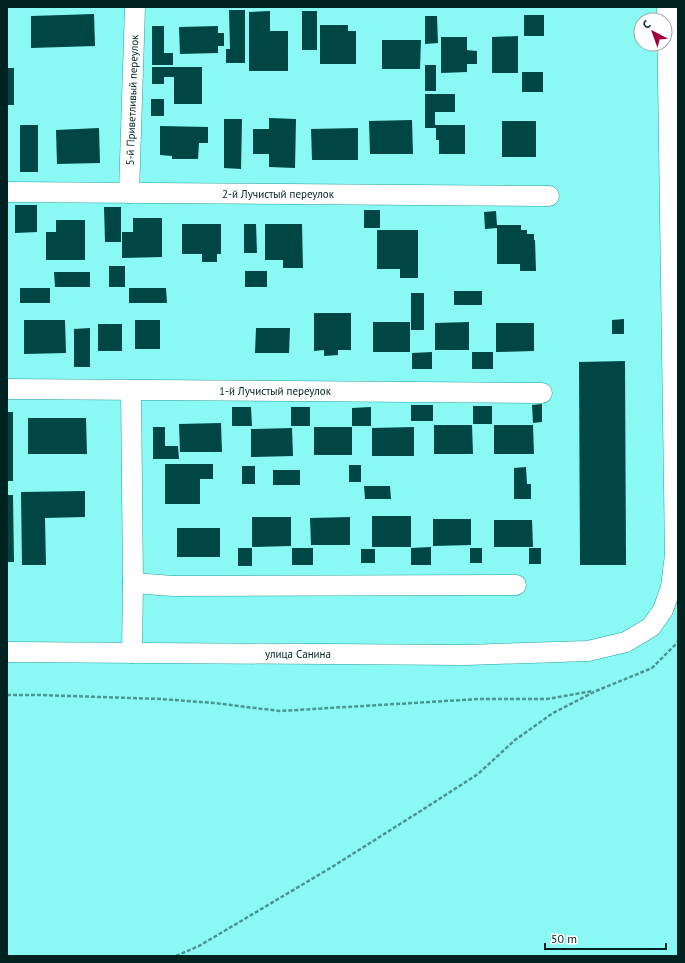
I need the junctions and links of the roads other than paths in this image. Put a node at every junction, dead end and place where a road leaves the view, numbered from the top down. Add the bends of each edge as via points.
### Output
1 (135, 7) edge
2 (667, 7) edge
3 (7, 192) edge
4 (129, 193) junction
5 (548, 196) dead end
6 (7, 389) edge
7 (131, 390) junction
8 (542, 393) dead end
9 (133, 583) junction
10 (516, 585) dead end
11 (7, 652) edge
12 (132, 652) junction

1 - 4 street, 5-й Приветливый переулок
2 - 12 street, улица Санина via 675,556 671,588 663,610 651,627 626,642 588,651 466,655
3 - 4 street, 2-й Лучистый переулок
4 - 5 street, 2-й Лучистый переулок
6 - 7 street, 1-й Лучистый переулок
7 - 8 street, 1-й Лучистый переулок
7 - 9 street
9 - 10 street via 173,586
9 - 12 street
11 - 12 street, улица Санина

